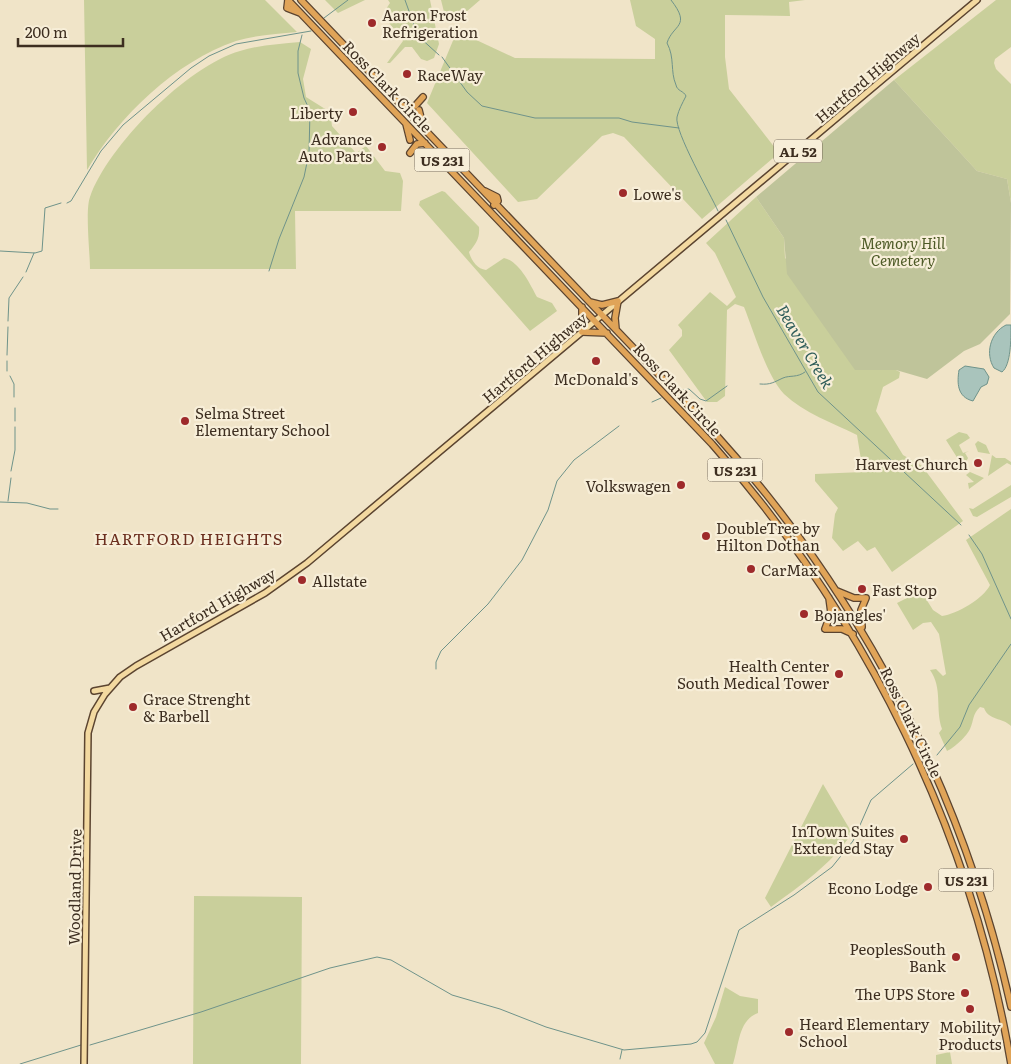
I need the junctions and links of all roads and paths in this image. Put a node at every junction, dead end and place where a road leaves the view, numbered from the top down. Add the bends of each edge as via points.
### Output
1 (288, 0) edge
2 (301, 0) edge
3 (977, 0) edge
4 (423, 97) dead end
5 (402, 106) junction
6 (419, 110) dead end
7 (406, 122) junction
8 (425, 130) junction
9 (410, 140) dead end
10 (426, 143) junction
11 (410, 153) dead end
12 (496, 204) junction
13 (485, 205) junction
14 (512, 221) junction
15 (506, 227) junction
16 (588, 301) junction
17 (618, 301) junction
18 (582, 306) junction
19 (602, 315) junction
20 (595, 320) junction
21 (616, 330) junction
22 (582, 332) junction
23 (607, 333) junction
24 (654, 370) junction
25 (648, 376) junction
26 (733, 454) junction
27 (727, 460) junction
28 (784, 516) junction
29 (777, 522) junction
30 (837, 591) junction
31 (829, 594) junction
32 (863, 633) junction
33 (854, 635) junction
34 (110, 688) junction
35 (94, 691) dead end
36 (94, 712) joint
37 (932, 791) junction
38 (948, 800) junction
39 (940, 810) junction
40 (954, 817) junction
41 (1011, 1007) edge
42 (84, 1064) edge
43 (1010, 1064) edge

1 - 7 highway, Ross Clark Circle / US 231
2 - 5 highway, Ross Clark Circle / US 231
3 - 17 main road, Hartford Highway / AL 52
4 - 5 highway via 415,106
5 - 8 highway, Ross Clark Circle / US 231
6 - 8 highway
7 - 9 highway
7 - 10 highway, Ross Clark Circle / US 231
8 - 12 highway, Ross Clark Circle / US 231
10 - 11 highway via 414,145
10 - 13 highway, Ross Clark Circle / US 231
12 - 13 highway
12 - 14 highway, Ross Clark Circle / US 231
13 - 15 highway, Ross Clark Circle / US 231
14 - 15 highway
14 - 16 highway, Ross Clark Circle / US 231
15 - 18 highway, Ross Clark Circle / US 231
16 - 17 highway via 602,305
16 - 19 highway, Ross Clark Circle / US 231
17 - 19 main road, Hartford Highway / AL 52
17 - 21 highway via 614,318
18 - 20 highway, Ross Clark Circle / US 231
18 - 22 highway
19 - 20 main road, Hartford Highway / AL 52
19 - 21 highway, Ross Clark Circle / US 231
20 - 22 main road, Hartford Highway / AL 52
20 - 23 highway, Ross Clark Circle / US 231
21 - 24 highway, Ross Clark Circle / US 231
22 - 23 highway
22 - 34 main road, Hartford Highway / AL 52 via 302,567 136,666
23 - 25 highway, Ross Clark Circle / US 231
24 - 25 highway
24 - 26 highway, Ross Clark Circle / US 231
25 - 27 highway, Ross Clark Circle / US 231
26 - 27 highway
26 - 28 highway, Ross Clark Circle / US 231
27 - 29 highway, Ross Clark Circle / US 231
28 - 29 highway
28 - 30 highway, Ross Clark Circle / US 231
29 - 31 highway, Ross Clark Circle / US 231
30 - 32 highway, Ross Clark Circle / US 231
30 - 32 highway via 854,598 866,598 860,614
31 - 33 highway, Ross Clark Circle / US 231
31 - 33 highway via 831,613 825,629 842,629
32 - 38 highway, Ross Clark Circle / US 231 via 903,703
33 - 37 highway, Ross Clark Circle / US 231 via 906,733
34 - 35 main road
34 - 36 main road, Hartford Highway / AL 52
36 - 42 main road, Woodland Drive / AL 52 via 88,733
37 - 38 highway
37 - 39 highway, Ross Clark Circle / US 231
38 - 40 highway, Ross Clark Circle / US 231
39 - 40 highway via 947,810
39 - 43 highway, Ross Clark Circle / US 231 via 981,931
40 - 41 highway, Ross Clark Circle / US 231 via 983,900

